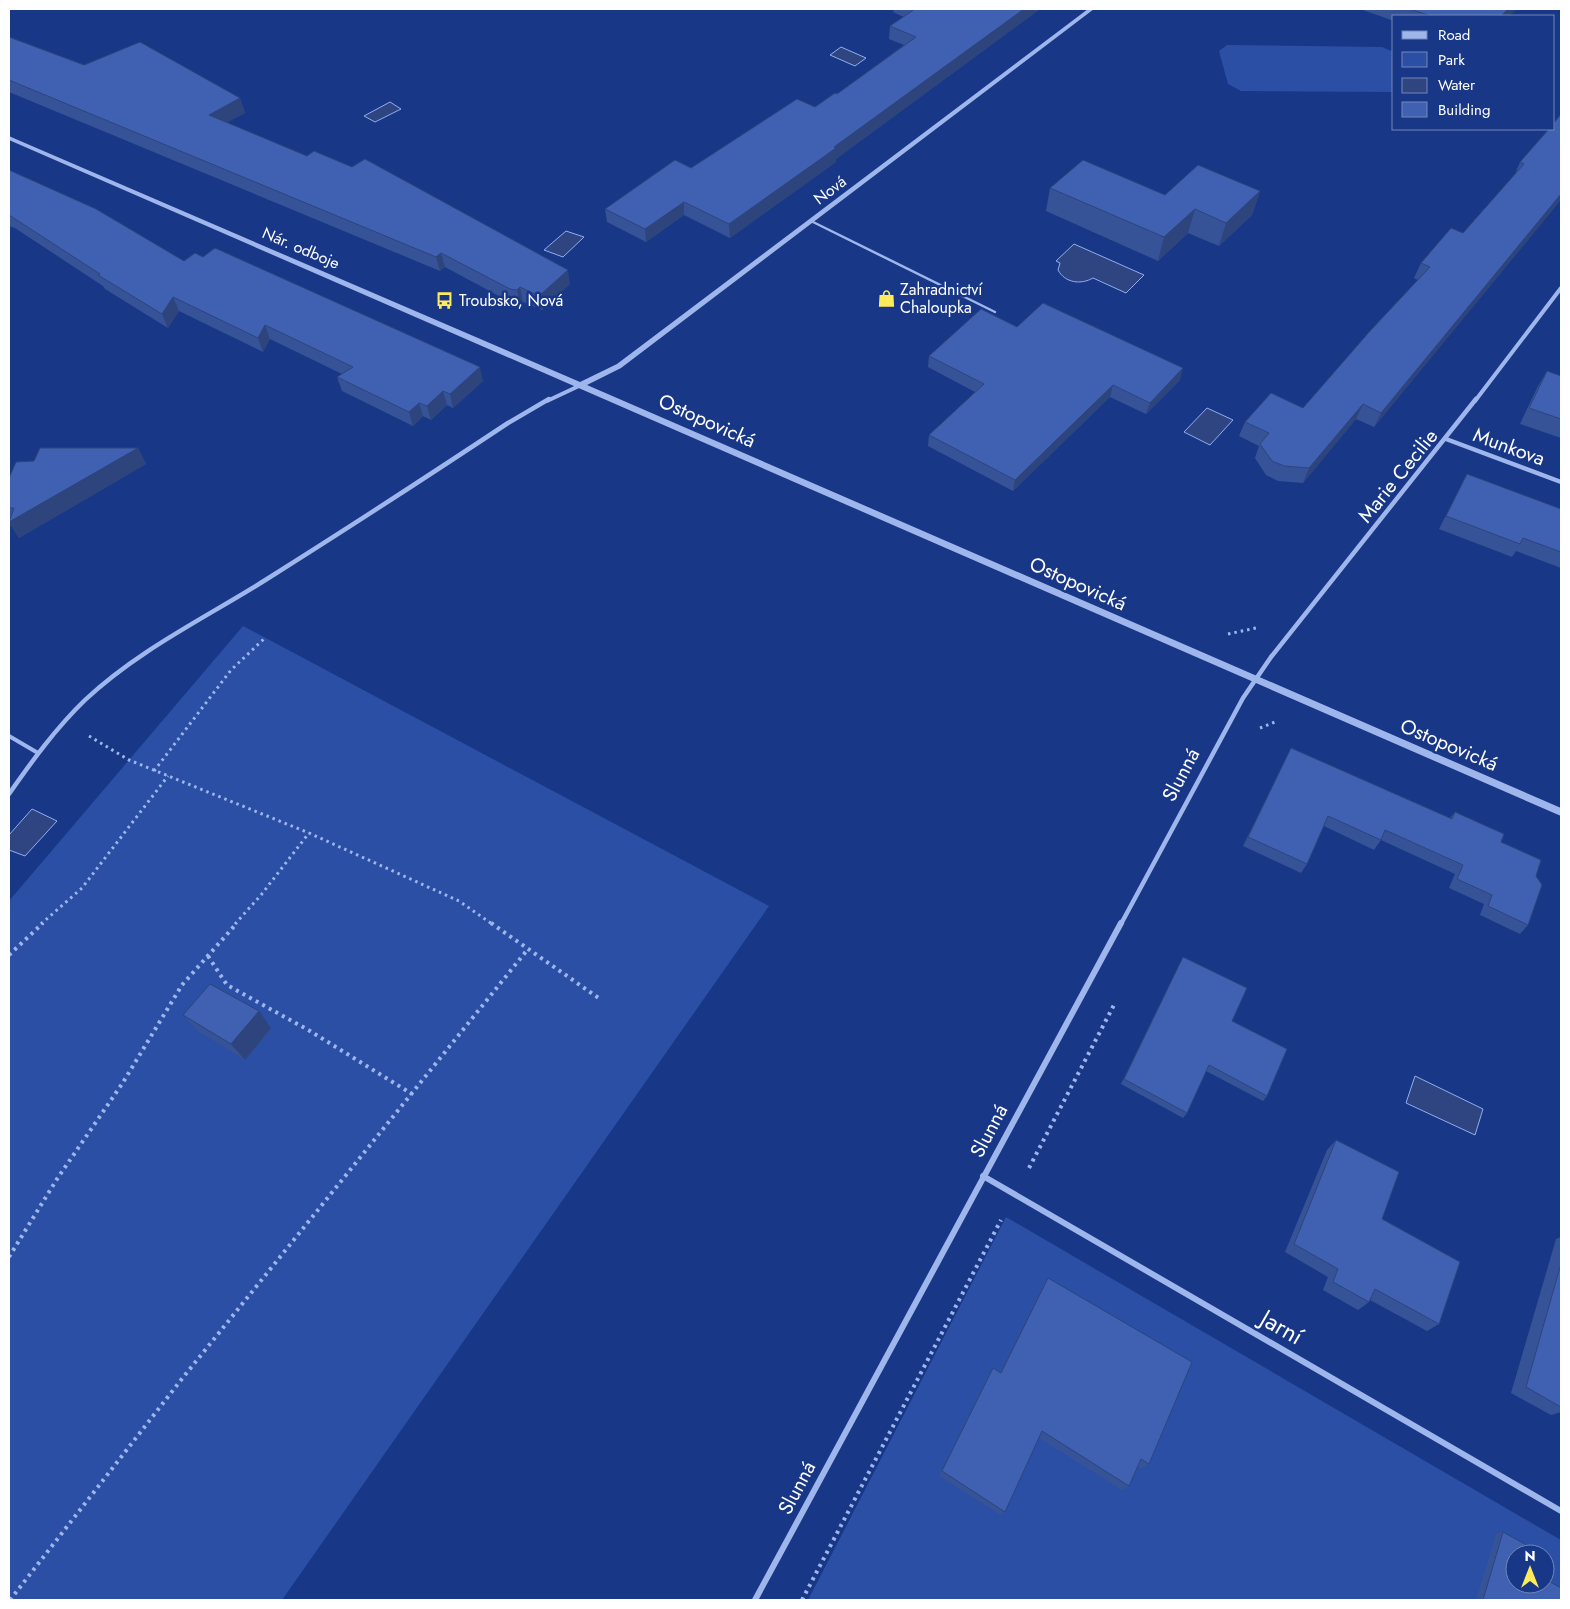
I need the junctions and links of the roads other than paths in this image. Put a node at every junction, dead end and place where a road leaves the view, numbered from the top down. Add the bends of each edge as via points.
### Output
1 (1091, 9) edge
2 (9, 138) edge
3 (812, 221) junction
4 (1561, 288) edge
5 (995, 312) dead end
6 (581, 385) junction
7 (1446, 439) junction
8 (1561, 482) edge
9 (1254, 680) junction
10 (9, 736) edge
11 (38, 753) junction
12 (9, 794) edge
13 (1561, 812) edge
14 (983, 1176) junction
15 (1561, 1511) edge
16 (756, 1600) edge

1 - 3 street, Nová
2 - 6 street, Nár. odboje
3 - 5 lane
3 - 6 street, Nová via 619,366
4 - 7 street, Marie Cecilie
6 - 9 street, Ostopovická
6 - 11 street via 508,423 132,661 65,720
7 - 8 street, Munkova
7 - 9 street, Marie Cecilie
9 - 13 street, Ostopovická
9 - 14 street, Slunná
10 - 11 lane
11 - 12 street
14 - 15 street, Jarní
14 - 16 street, Slunná

